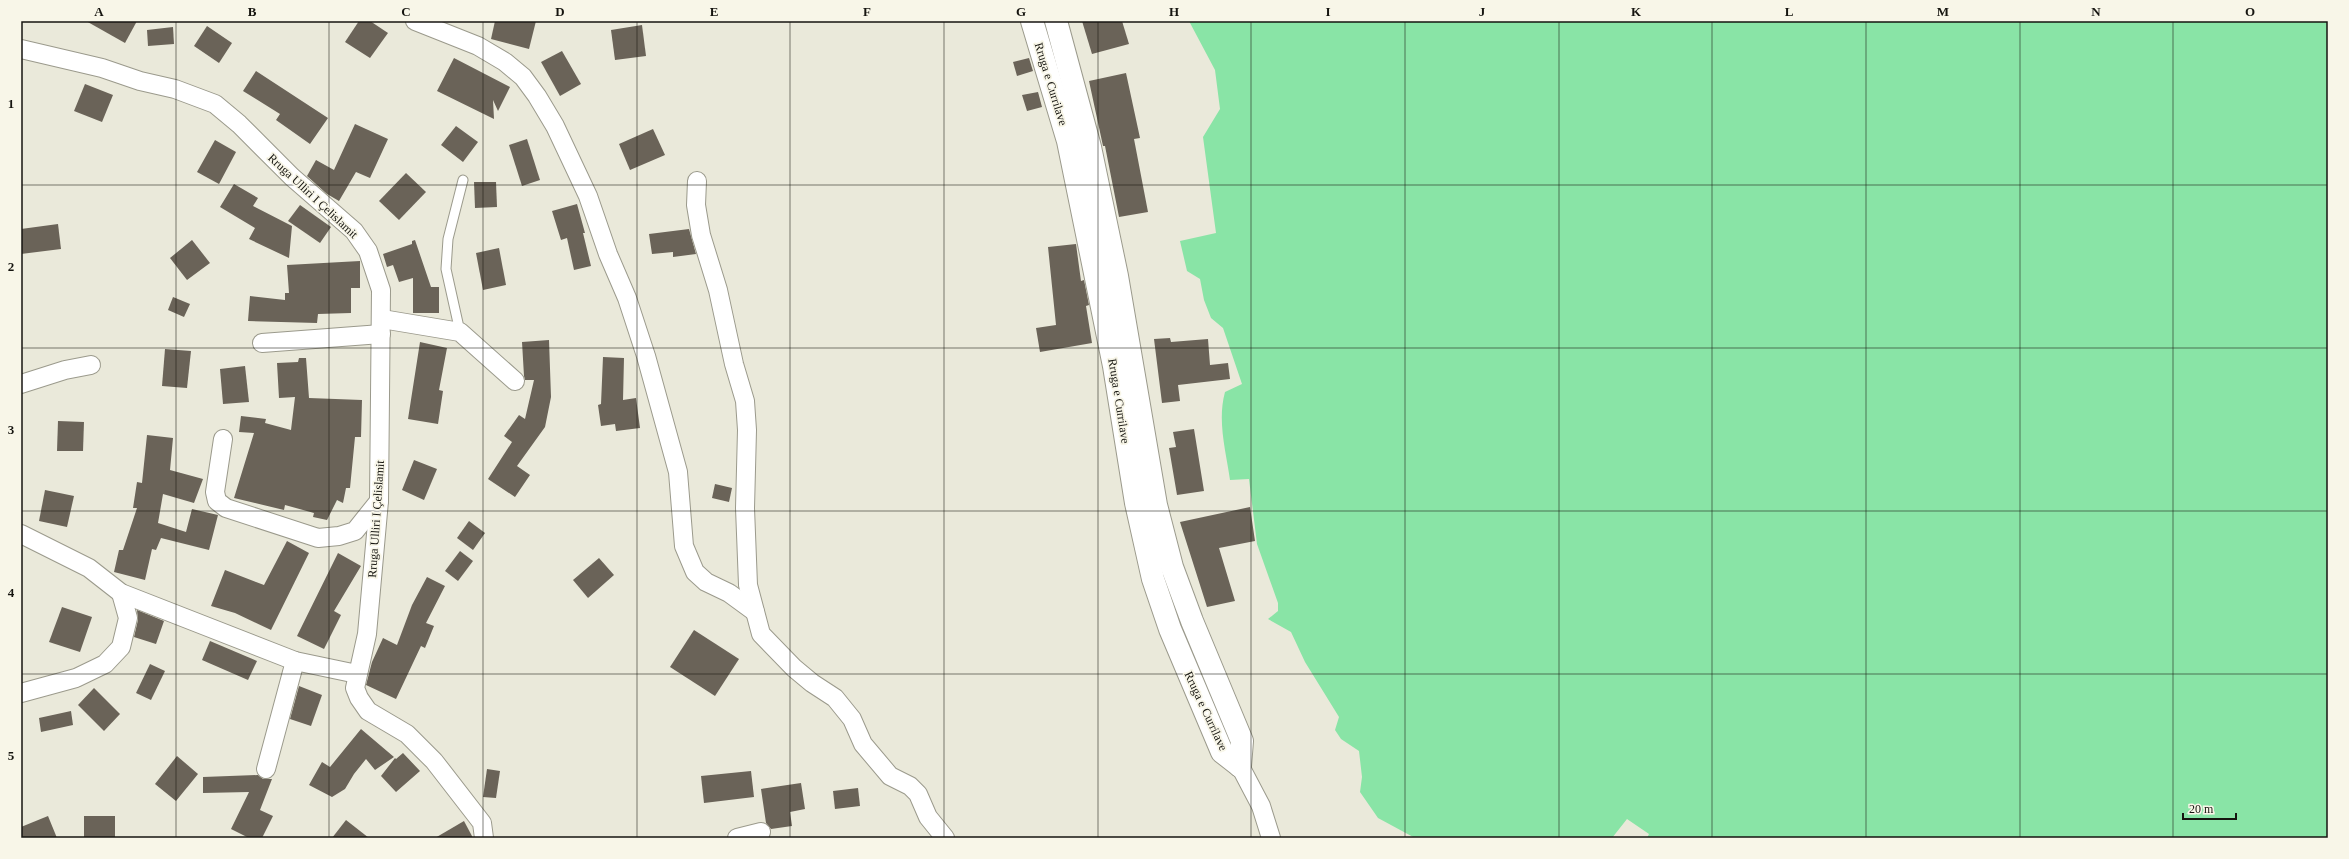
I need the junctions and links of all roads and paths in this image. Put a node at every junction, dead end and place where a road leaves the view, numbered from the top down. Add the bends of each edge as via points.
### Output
1 (415, 21) edge
2 (1032, 21) edge
3 (1056, 21) edge
4 (21, 49) edge
5 (463, 180) dead end
6 (697, 181) dead end
7 (382, 326) junction
8 (460, 332) junction
9 (262, 343) dead end
10 (91, 366) dead end
11 (514, 382) dead end
12 (21, 384) edge
13 (223, 439) dead end
14 (379, 501) junction
15 (21, 534) edge
16 (121, 593) junction
17 (755, 612) junction
18 (295, 661) junction
19 (357, 674) junction
20 (21, 693) edge
21 (1240, 766) junction
22 (266, 769) dead end
23 (761, 832) dead end
24 (484, 838) edge
25 (737, 838) edge
26 (944, 838) edge
27 (1271, 838) edge

1 - 17 street via 478,46 505,62 523,77 555,126 588,196 646,356 678,472 684,546 695,572 706,582 729,593
2 - 21 main road, Rruga e Currilave via 1068,141 1113,358 1136,503 1153,579 1170,629 1222,752
3 - 21 main road, Rruga e Currilave via 1090,147 1117,276 1156,505 1172,567 1242,741
4 - 7 street, Rruga Ulliri I Çelislamit via 102,68 175,89 215,104 354,231 368,251 377,273 381,290
5 - 8 lane via 448,239 446,269
6 - 17 street via 696,205 701,235 718,290 744,401 747,437 745,508 748,585
7 - 8 street
7 - 9 street
7 - 14 street, Rruga Ulliri I Çelislamit
8 - 11 street
10 - 12 street via 65,370
13 - 14 street via 215,492 217,501 226,508 318,538 339,536 355,530
14 - 19 street, Rruga Ulliri I Çelislamit via 367,634
15 - 16 street via 89,568
16 - 18 street
16 - 20 street via 128,618 121,647 104,664 76,678
17 - 26 street via 762,634 794,668 835,698 852,719 863,744 890,776 910,786 918,794 928,817
18 - 19 street
18 - 22 street
19 - 24 street, Rruga Ulliri I Çelislamit via 355,688 368,711 407,734 434,762 482,823
21 - 27 street, Rruga e Currilave via 1261,806
23 - 25 street

